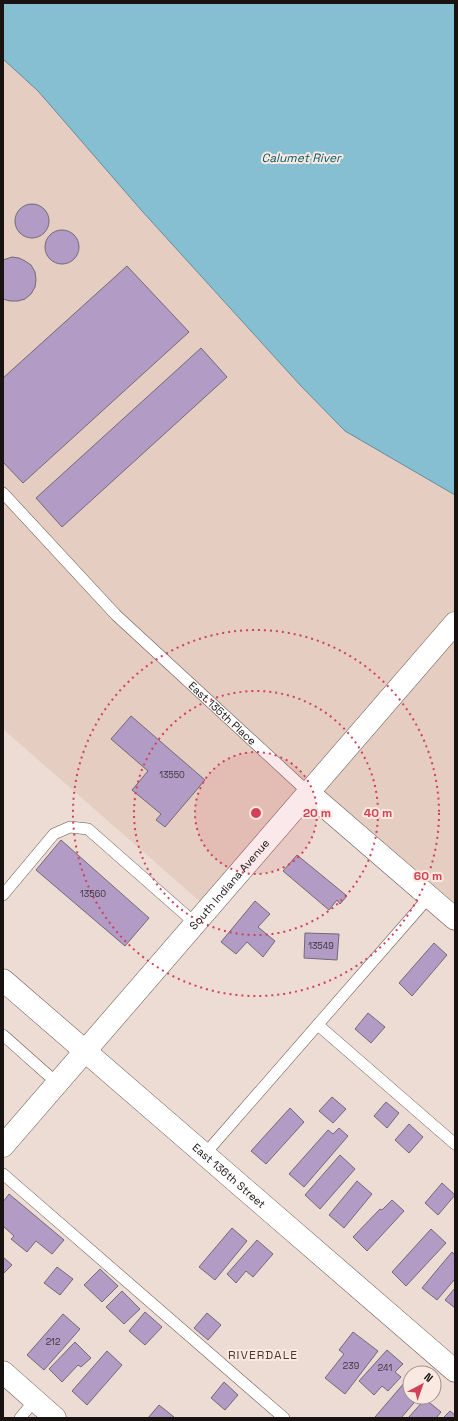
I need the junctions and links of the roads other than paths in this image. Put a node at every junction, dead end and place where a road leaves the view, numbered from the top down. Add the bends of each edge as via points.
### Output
1 (3, 493) edge
2 (455, 623) edge
3 (310, 793) junction
4 (3, 895) edge
5 (429, 897) junction
6 (455, 919) edge
7 (196, 924) junction
8 (3, 980) edge
9 (318, 1024) junction
10 (3, 1035) edge
11 (86, 1051) junction
12 (57, 1083) junction
13 (455, 1144) edge
14 (3, 1146) edge
15 (205, 1154) junction
16 (3, 1174) edge
17 (455, 1371) edge
18 (3, 1372) edge
19 (35, 1400) junction
20 (20, 1418) edge
21 (55, 1418) edge
22 (284, 1418) edge

1 - 3 lane, East 135th Place via 116,615
2 - 3 street, South Indiana Avenue
3 - 5 street, East 135th Place
3 - 7 street, South Indiana Avenue
4 - 7 lane via 54,834 70,827 88,829
5 - 6 street, East 135th Place
5 - 9 lane
7 - 11 street, South Indiana Avenue
8 - 11 street, East 136th Street
9 - 13 lane
9 - 15 lane
10 - 12 lane
11 - 12 street, South Indiana Avenue
11 - 15 street, East 136th Street
12 - 14 street, South Indiana Avenue
15 - 17 street, East 136th Street
16 - 22 lane
18 - 19 street
19 - 20 lane
19 - 21 street

